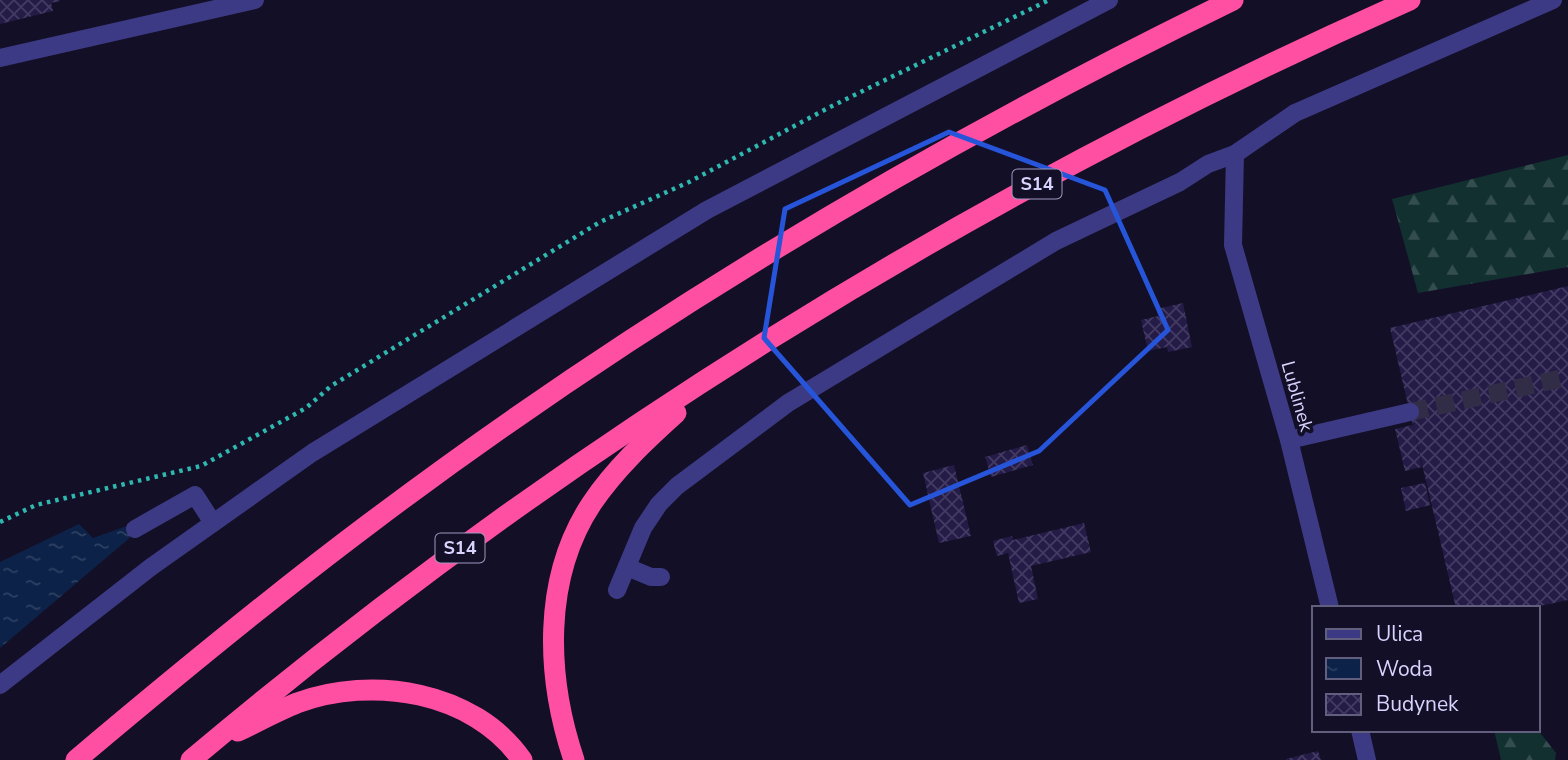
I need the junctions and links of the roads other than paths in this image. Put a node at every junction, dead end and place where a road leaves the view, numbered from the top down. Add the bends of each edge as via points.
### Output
1 (255, 0) edge
2 (1109, 0) edge
3 (1233, 0) edge
4 (1410, 0) edge
5 (1553, 0) edge
6 (0, 58) edge
7 (1235, 154) junction
8 (725, 368) junction
9 (1410, 412) tunnel mouth
10 (1289, 440) junction
11 (213, 523) junction
12 (135, 529) dead end
13 (627, 567) junction
14 (662, 577) dead end
15 (617, 590) dead end
16 (1330, 606) edge
17 (0, 685) edge
18 (1360, 732) edge
19 (208, 746) junction
20 (76, 760) edge
21 (191, 760) edge
22 (522, 760) edge
23 (574, 760) edge
24 (1367, 760) edge

1 - 6 street
2 - 11 street via 707,210 312,453
3 - 20 highway via 1060,87 889,181 585,372 370,523
4 - 8 highway, S14 via 1115,141 868,279
5 - 7 street via 1295,113
7 - 10 street, Lublinek via 1233,245
7 - 13 street via 1056,242 788,403 677,486 643,528
8 - 19 highway, S14 via 452,555
8 - 23 highway via 637,449 592,503 567,553 555,599 554,676
9 - 10 street
10 - 16 street, Lublinek
11 - 12 street via 195,495
11 - 17 street
13 - 14 street
13 - 15 street
18 - 24 street
19 - 21 highway, S14
19 - 22 highway via 298,703 372,689 412,693 454,705 488,727

